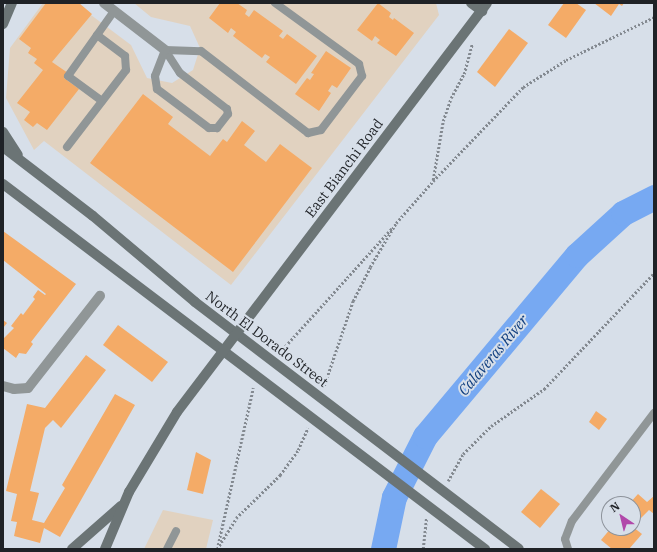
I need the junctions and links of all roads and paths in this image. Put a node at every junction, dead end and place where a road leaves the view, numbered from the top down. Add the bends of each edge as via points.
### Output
1 (12, 3) edge
2 (275, 3) edge
3 (471, 3) edge
4 (109, 6) edge
5 (485, 7) edge
6 (654, 17) edge
7 (3, 24) edge
8 (97, 35) junction
9 (473, 36) dead end
10 (165, 50) junction
11 (102, 101) junction
12 (3, 132) edge
13 (3, 147) edge
14 (67, 147) dead end
15 (22, 162) junction
16 (433, 181) junction
17 (3, 184) edge
18 (396, 223) junction
19 (654, 273) edge
20 (100, 296) dead end
21 (280, 352) dead end
22 (3, 386) edge
23 (253, 387) dead end
24 (324, 388) dead end
25 (654, 413) edge
26 (310, 423) dead end
27 (491, 426) dead end
28 (124, 504) junction
29 (176, 531) dead end
30 (72, 549) edge
31 (105, 549) edge
32 (167, 549) edge
33 (217, 549) edge
34 (485, 549) edge
35 (519, 549) edge
36 (568, 549) edge

1 - 7 main road
2 - 10 lane via 359,64 362,76 321,130 308,133 201,51
3 - 5 main road
4 - 8 lane
4 - 10 street
5 - 28 main road, East Bianchi Road via 222,350 158,440
6 - 16 path via 566,60 523,87
8 - 11 lane via 125,56 126,70
8 - 11 lane via 68,76
9 - 16 path via 464,74 451,98 443,121
10 - 10 lane via 155,76 157,89 209,128 217,128 228,114 227,110 180,73
11 - 14 lane
12 - 15 main road
13 - 15 main road, North El Dorado Street
15 - 35 main road, North El Dorado Street via 93,216 195,302
16 - 18 path
17 - 34 main road
18 - 21 path
18 - 24 path via 353,301
19 - 27 path via 544,390
20 - 22 street via 28,388 14,389
23 - 33 path
25 - 36 lane via 572,521 565,539
26 - 33 path via 298,450 280,475 236,518
28 - 30 main road
28 - 31 main road, East Bianchi Road
29 - 32 lane

